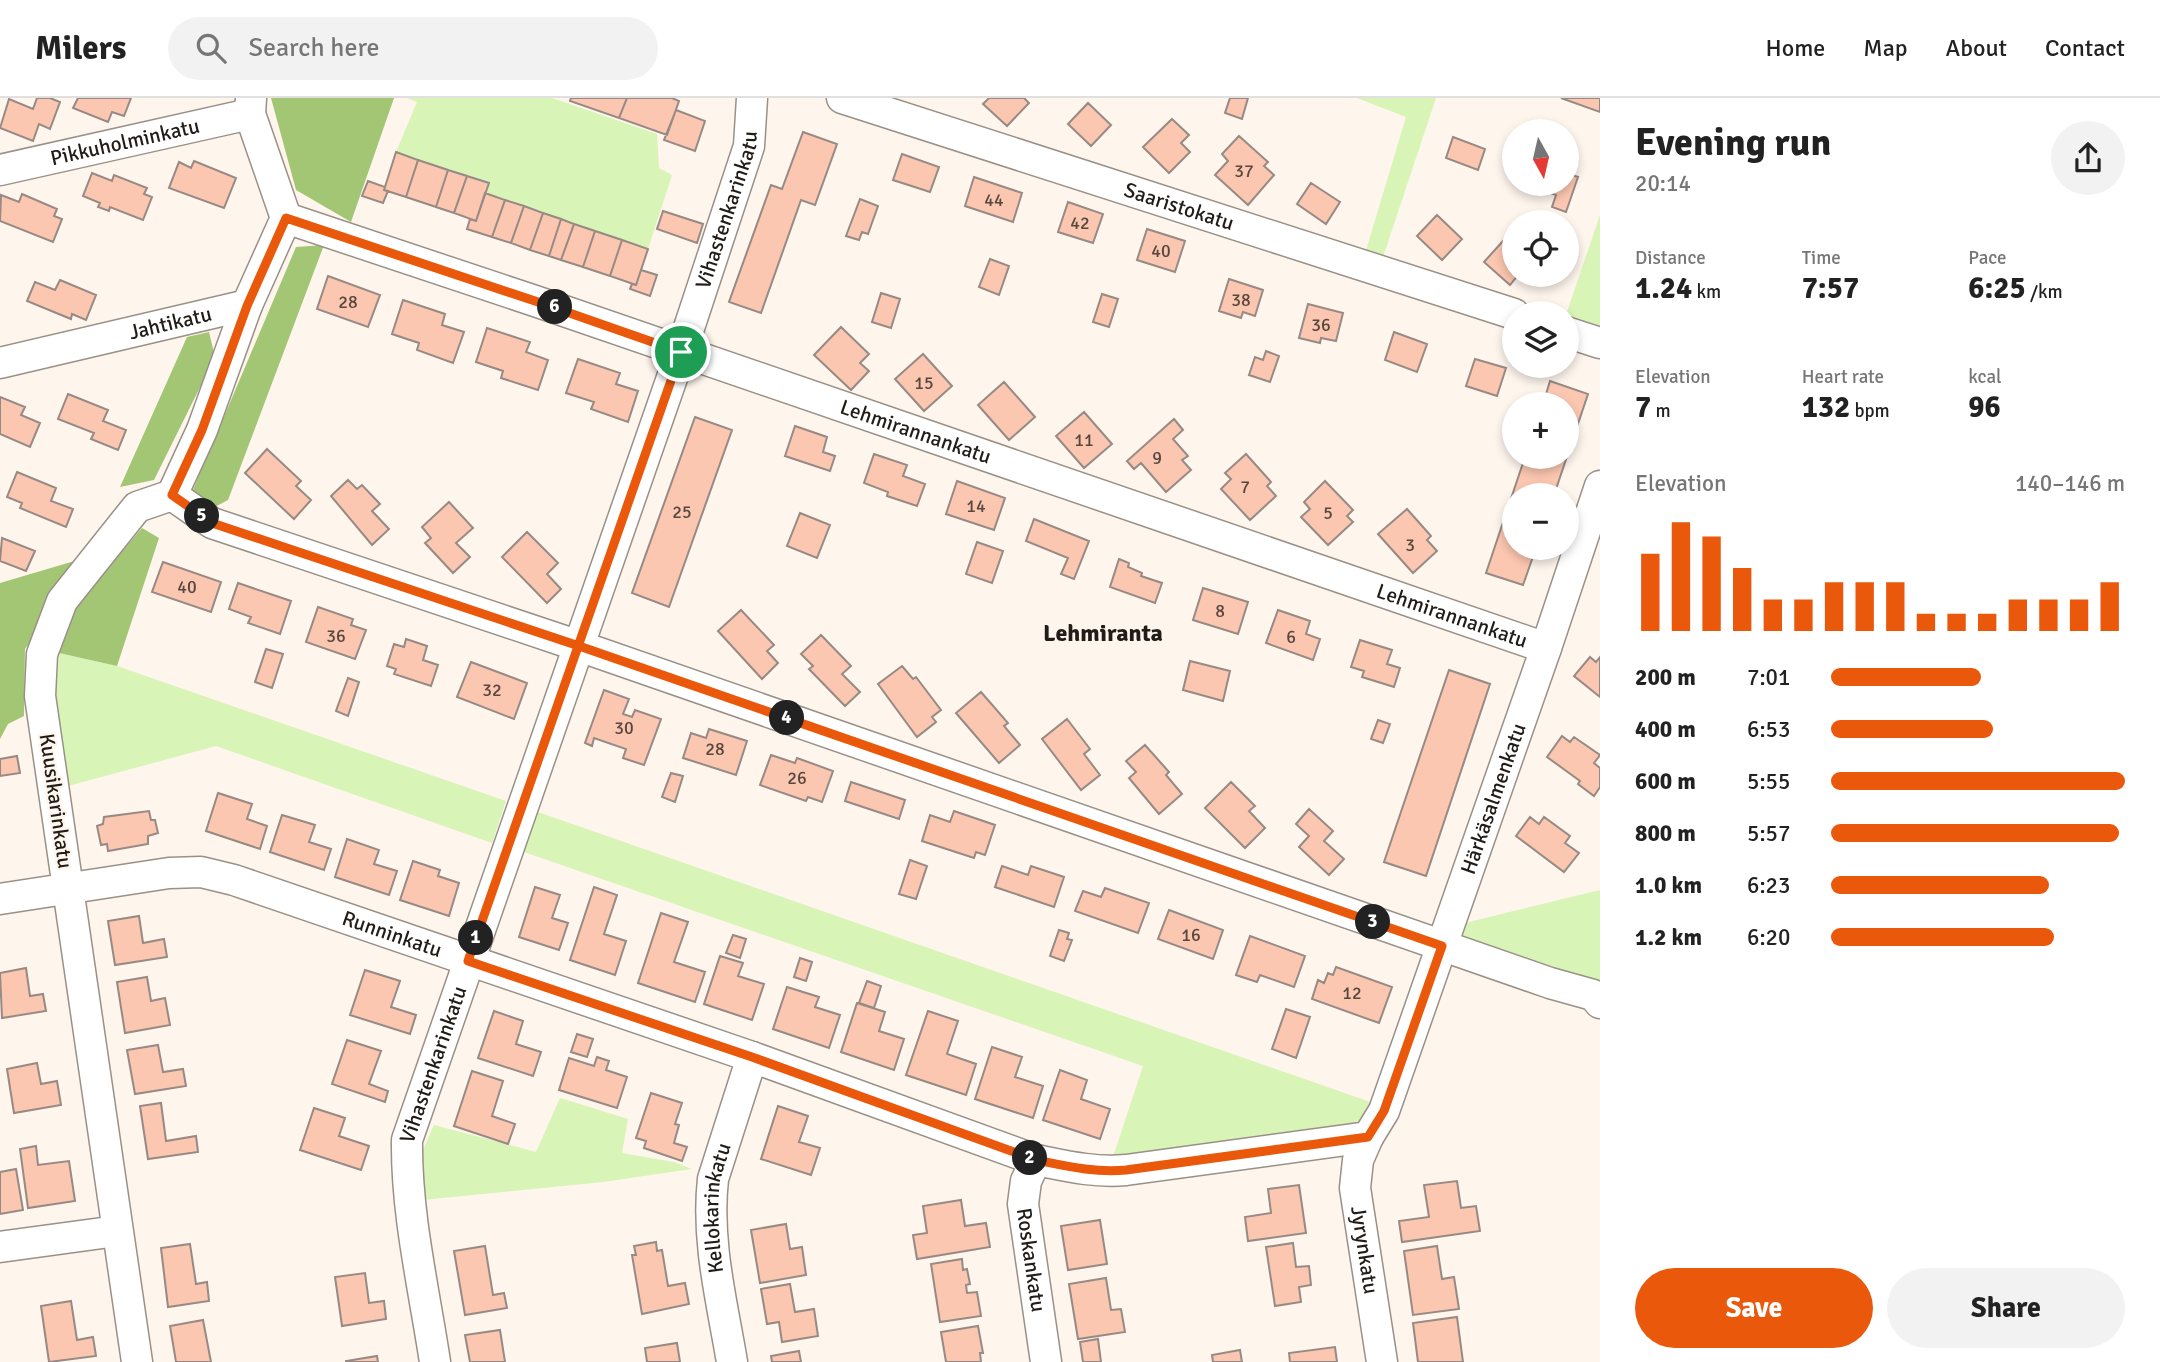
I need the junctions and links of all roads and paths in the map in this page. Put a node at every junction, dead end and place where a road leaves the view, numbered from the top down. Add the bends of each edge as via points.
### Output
1 (752, 98) edge
2 (842, 98) edge
3 (250, 106) edge
4 (0, 170) edge
5 (286, 218) junction
6 (247, 306) junction
7 (1502, 310) edge
8 (1579, 336) edge
9 (1600, 343) edge
10 (681, 352) junction
11 (0, 363) edge
12 (1600, 486) edge
13 (172, 495) junction
14 (579, 646) junction
15 (1546, 648) junction
16 (68, 888) junction
17 (0, 899) edge
18 (1442, 946) junction
19 (468, 961) junction
20 (1600, 1003) edge
21 (752, 1057) junction
22 (1368, 1137) junction
23 (1036, 1160) junction
24 (117, 1231) junction
25 (0, 1247) edge
26 (137, 1362) edge
27 (435, 1362) edge
28 (732, 1362) edge
29 (1046, 1362) edge
30 (1382, 1362) edge

1 - 10 street, Vihastenkarinkatu via 749,146
2 - 7 street, Saaristokatu
3 - 4 street, Pikkuholminkatu
3 - 5 street
5 - 6 street
5 - 10 street, Lehmirannankatu
6 - 11 street, Jahtikatu
6 - 13 street via 202,430
8 - 9 street
10 - 14 street, Vihastenkarinkatu
10 - 15 street, Lehmirannankatu
12 - 15 street, Härkäsalmenkatu
13 - 14 street via 212,523
13 - 16 street, Kuusikarinkatu via 137,507 128,517 62,601 42,654 40,696
14 - 18 street
14 - 19 street, Vihastenkarinkatu
15 - 18 street, Härkäsalmenkatu
16 - 17 street, Runninkatu
16 - 19 street, Runninkatu via 201,872
16 - 24 street, Kuusikarinkatu
18 - 20 street via 1593,995
18 - 22 street, Härkäsalmenkatu via 1384,1111
19 - 21 street, Runninkatu
19 - 27 street, Vihastenkarinkatu via 407,1140 411,1203
21 - 23 street, Runninkatu
21 - 28 street, Kellokarinkatu via 713,1179 711,1200 711,1235
22 - 23 street, Runninkatu via 1103,1172
22 - 30 street, Jyrynkatu via 1355,1188
23 - 29 street, Roskankatu via 1026,1181 1023,1204
24 - 25 street
24 - 26 street, Kuusikarinkatu

